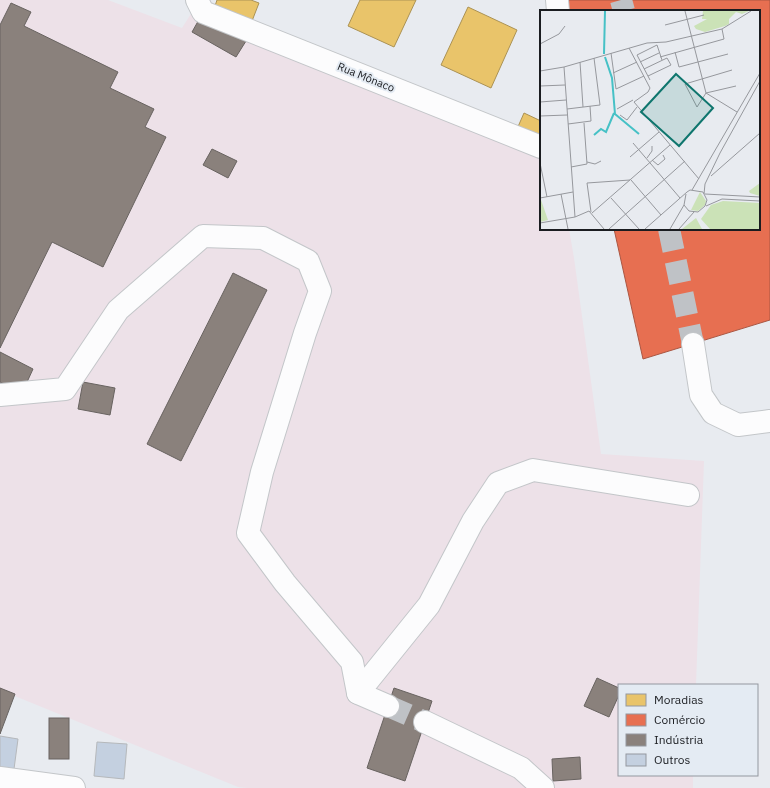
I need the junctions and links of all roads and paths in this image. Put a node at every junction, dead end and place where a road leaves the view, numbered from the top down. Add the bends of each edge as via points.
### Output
1 (197, 0) edge
2 (556, 0) edge
3 (558, 10) edge
4 (540, 147) edge
5 (693, 344) tunnel mouth
6 (0, 395) edge
7 (770, 420) edge
8 (688, 495) dead end
9 (358, 694) junction
10 (388, 706) tunnel mouth
11 (425, 722) tunnel mouth
12 (0, 778) edge
13 (74, 788) edge
14 (543, 788) edge

1 - 4 street, Rua Mônaco via 203,12
2 - 3 street
5 - 7 street via 701,394 713,413 738,425
6 - 9 street via 66,389 118,310 203,236 263,238 308,260 320,291 262,472 248,533 285,583 352,662
8 - 9 street via 533,470 498,484 473,521 429,605
9 - 10 street
11 - 14 street via 521,768
12 - 13 street

